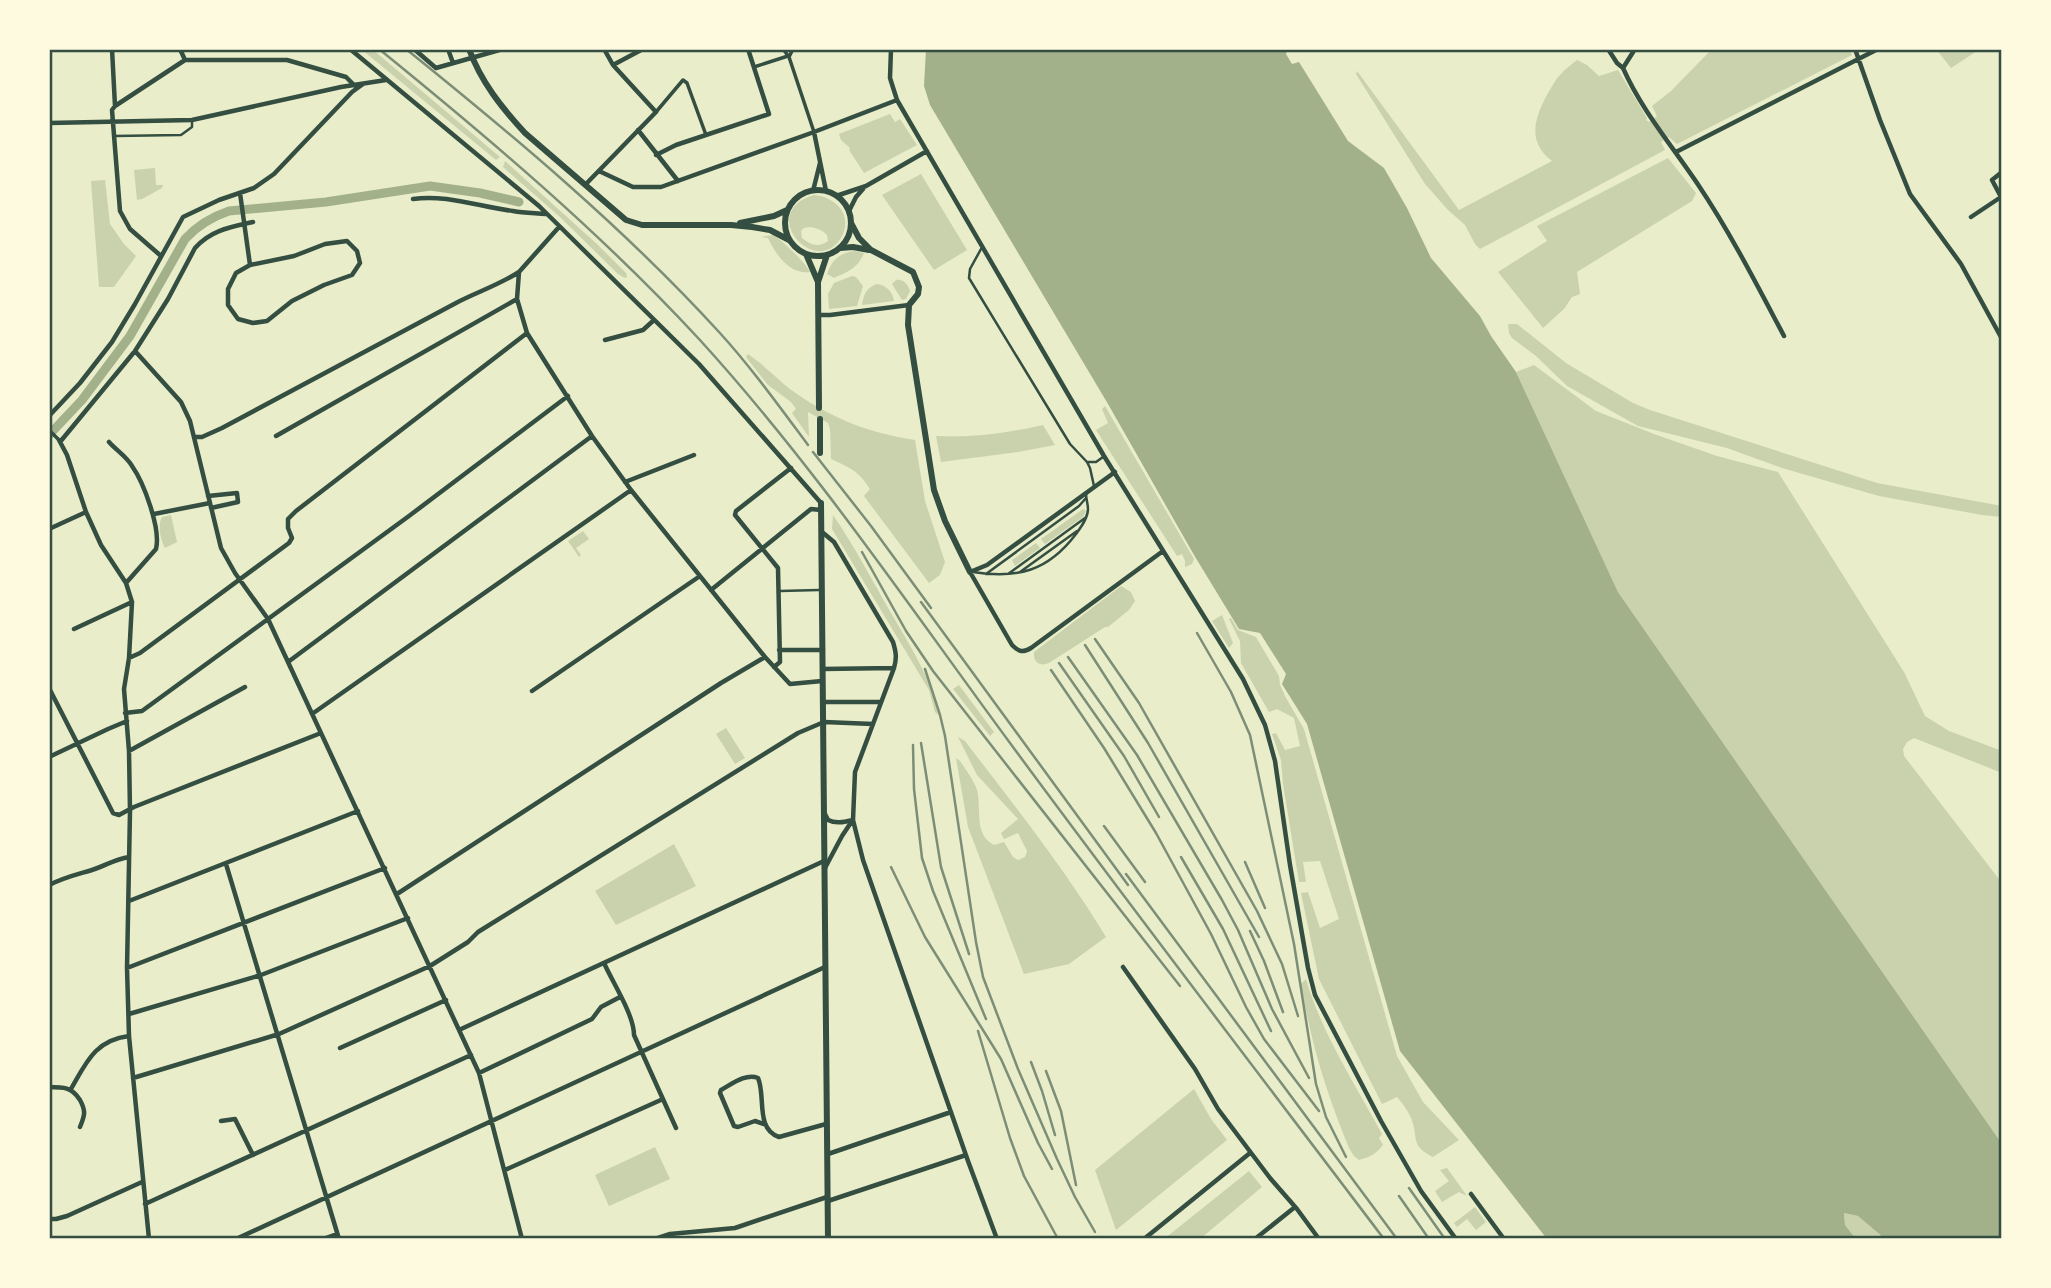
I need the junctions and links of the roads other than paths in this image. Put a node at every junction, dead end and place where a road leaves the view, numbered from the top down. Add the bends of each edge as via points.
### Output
1 (112, 49) edge
2 (180, 49) edge
3 (350, 49) edge
4 (414, 49) edge
5 (448, 49) edge
6 (469, 49) edge
7 (503, 49) edge
8 (604, 49) edge
9 (643, 49) edge
10 (748, 49) edge
11 (783, 49) edge
12 (793, 49) edge
13 (891, 49) edge
14 (1608, 49) edge
15 (1635, 49) edge
16 (1855, 49) edge
17 (1878, 49) edge
18 (788, 56) junction
19 (472, 57) junction
20 (1858, 59) junction
21 (185, 60) junction
22 (453, 63) junction
23 (613, 65) junction
24 (754, 67) junction
25 (1623, 68) junction
26 (387, 80) junction
27 (363, 84) junction
28 (354, 85) junction
29 (897, 100) junction
30 (115, 106) junction
31 (656, 112) junction
32 (192, 120) junction
33 (49, 123) edge
34 (114, 123) junction
35 (638, 130) junction
36 (814, 132) junction
37 (706, 135) junction
38 (114, 136) junction
39 (927, 151) junction
40 (1676, 152) junction
41 (656, 155) junction
42 (820, 163) junction
43 (599, 171) junction
44 (2002, 172) edge
45 (678, 181) junction
46 (584, 185) junction
47 (866, 186) junction
48 (813, 191) junction
49 (826, 191) junction
50 (240, 193) junction
51 (836, 196) junction
52 (413, 199) dead end
53 (788, 210) junction
54 (849, 211) junction
55 (547, 214) junction
56 (1971, 217) dead end
57 (244, 222) junction
58 (253, 222) dead end
59 (851, 223) junction
60 (731, 225) junction
61 (559, 227) junction
62 (789, 240) junction
63 (983, 246) junction
64 (840, 248) junction
65 (871, 250) junction
66 (806, 254) junction
67 (827, 255) junction
68 (160, 256) junction
69 (250, 265) junction
70 (519, 272) junction
71 (818, 282) junction
72 (517, 299) junction
73 (909, 305) junction
74 (818, 315) junction
75 (654, 320) junction
76 (527, 333) junction
77 (1784, 335) dead end
78 (2002, 339) edge
79 (605, 340) dead end
80 (135, 351) junction
81 (568, 396) junction
82 (819, 408) dead end
83 (49, 416) edge
84 (820, 419) dead end
85 (49, 430) edge
86 (276, 436) dead end
87 (593, 436) junction
88 (194, 437) junction
89 (60, 441) junction
90 (109, 442) dead end
91 (820, 453) dead end
92 (694, 455) dead end
93 (1104, 456) junction
94 (1087, 462) junction
95 (790, 468) junction
96 (1115, 472) junction
97 (625, 482) junction
98 (1094, 487) junction
99 (631, 490) junction
100 (208, 496) junction
101 (1086, 496) junction
102 (211, 505) junction
103 (822, 507) junction
104 (86, 512) junction
105 (154, 514) junction
106 (1086, 517) junction
107 (49, 529) edge
108 (1079, 530) junction
109 (822, 532) junction
110 (762, 549) junction
111 (1163, 551) junction
112 (970, 572) junction
113 (986, 574) junction
114 (1008, 574) junction
115 (1017, 574) junction
116 (700, 576) junction
117 (240, 579) junction
118 (126, 583) junction
119 (711, 590) junction
120 (822, 590) junction
121 (778, 591) junction
122 (132, 603) junction
123 (268, 620) junction
124 (74, 629) dead end
125 (779, 650) junction
126 (823, 650) junction
127 (765, 657) junction
128 (129, 658) junction
129 (288, 662) junction
130 (774, 667) junction
131 (894, 668) junction
132 (823, 669) junction
133 (823, 680) junction
134 (245, 687) dead end
135 (50, 691) edge
136 (532, 691) dead end
137 (823, 702) junction
138 (881, 702) junction
139 (125, 713) junction
140 (312, 713) junction
141 (127, 721) junction
142 (824, 722) junction
143 (873, 724) junction
144 (321, 733) junction
145 (78, 743) junction
146 (129, 751) junction
147 (49, 757) edge
148 (824, 810) junction
149 (130, 811) junction
150 (358, 811) junction
151 (853, 820) junction
152 (129, 857) junction
153 (824, 861) junction
154 (226, 864) junction
155 (385, 868) junction
156 (824, 870) junction
157 (49, 885) edge
158 (397, 894) junction
159 (129, 901) junction
160 (408, 918) junction
161 (244, 922) junction
162 (604, 963) junction
163 (430, 966) junction
164 (825, 967) junction
165 (1123, 967) dead end
166 (127, 968) junction
167 (261, 975) junction
168 (620, 997) junction
169 (446, 1000) junction
170 (129, 1014) junction
171 (459, 1030) junction
172 (279, 1034) junction
173 (129, 1037) junction
174 (340, 1048) dead end
175 (642, 1051) junction
176 (471, 1055) junction
177 (479, 1073) junction
178 (133, 1078) junction
179 (49, 1087) edge
180 (71, 1089) junction
181 (663, 1099) junction
182 (951, 1112) junction
183 (221, 1121) dead end
184 (492, 1121) junction
185 (764, 1124) junction
186 (826, 1124) junction
187 (80, 1127) dead end
188 (676, 1128) dead end
189 (306, 1130) junction
190 (1250, 1153) junction
191 (827, 1154) junction
192 (253, 1155) junction
193 (966, 1155) junction
194 (505, 1170) junction
195 (142, 1182) junction
196 (1471, 1194) dead end
197 (326, 1196) junction
198 (827, 1199) junction
199 (145, 1204) junction
200 (1295, 1207) junction
201 (49, 1219) edge
202 (338, 1236) edge
203 (149, 1239) edge
204 (236, 1239) edge
205 (323, 1239) edge
206 (522, 1239) edge
207 (655, 1239) edge
208 (828, 1239) edge
209 (997, 1239) edge
210 (1144, 1239) edge
211 (1255, 1239) edge
212 (1319, 1239) edge
213 (1456, 1239) edge
214 (1504, 1239) edge

1 - 30 street
2 - 21 street
3 - 26 street
4 - 22 street via 436,68
5 - 22 street
6 - 19 main road
7 - 19 street
8 - 23 street
9 - 23 street
10 - 24 street
11 - 18 street
12 - 18 street
13 - 29 street via 890,78
14 - 25 street
15 - 25 street
16 - 20 street
17 - 20 street
18 - 24 street
18 - 36 street
19 - 22 street
19 - 46 main road via 510,118
20 - 40 street
20 - 78 street via 1910,194 1961,264
21 - 28 street via 287,60 346,77
21 - 30 street
23 - 31 street
24 - 37 street via 769,114
25 - 40 street
26 - 27 street
26 - 55 street
27 - 28 street
27 - 50 street via 274,174
28 - 32 street
29 - 36 street
29 - 39 street
30 - 34 street
31 - 35 street
31 - 37 street via 683,80
32 - 34 street
32 - 38 lane via 192,128 181,135
33 - 34 street
34 - 38 street
35 - 41 street
35 - 43 street
36 - 42 street
36 - 45 street
37 - 41 street
38 - 68 street via 120,211 130,229
39 - 47 street
39 - 63 street
40 - 77 street via 1746,262
41 - 45 street
42 - 48 street
42 - 49 street
43 - 45 street via 633,187 661,187
43 - 46 street
44 - 56 street via 1992,180 2001,197
46 - 60 main road via 634,223
47 - 51 street
47 - 54 street
48 - 49 main road
48 - 53 main road via 802,194
49 - 51 main road
50 - 57 street
50 - 68 street via 183,217
51 - 54 main road
52 - 55 street
53 - 60 main road
53 - 62 main road
54 - 59 main road
55 - 61 street
57 - 58 street
57 - 69 street
57 - 80 street via 226,227 195,248
59 - 64 main road
59 - 65 main road
60 - 62 main road via 770,230
61 - 70 street
61 - 75 street
62 - 66 main road
63 - 93 street
63 - 94 lane via 969,278 1066,438
64 - 65 main road
64 - 67 main road
65 - 73 main road via 913,272 919,287
66 - 67 main road
66 - 71 main road
67 - 71 main road
68 - 83 street via 112,342
69 - 69 street via 236,273 228,289 228,304 239,319 253,323 267,321 292,301 352,275 360,263 357,251 347,241
70 - 72 street
70 - 88 street via 222,428
71 - 74 main road
72 - 76 street
72 - 86 street
73 - 74 street
73 - 112 main road via 908,325 934,490
74 - 82 main road
75 - 79 street via 643,330
75 - 95 street
76 - 81 street
76 - 117 street via 296,511 288,519 289,543
80 - 88 street via 181,402
80 - 89 street
81 - 87 street
81 - 123 street
84 - 91 main road
85 - 89 street
87 - 97 street
87 - 129 street
88 - 100 street
89 - 104 street
90 - 105 street via 132,465
92 - 97 street
93 - 94 lane
93 - 96 street
94 - 98 lane
95 - 103 street
95 - 110 street via 736,511
96 - 98 street
96 - 111 street
97 - 99 street
98 - 101 street
99 - 116 street
99 - 140 street
100 - 102 street
100 - 102 street via 237,493 238,502
101 - 106 lane
101 - 112 street
101 - 113 lane via 1079,506
102 - 105 street
102 - 117 street via 221,548
103 - 109 main road
103 - 110 street via 811,509
104 - 107 street
104 - 118 street
105 - 118 street via 156,549
106 - 108 lane
106 - 114 lane
108 - 115 lane
108 - 115 lane via 1044,564
109 - 120 main road
109 - 131 street via 834,541 893,642
110 - 119 street
110 - 121 street via 778,568
111 - 112 street via 1023,652 1012,645
111 - 213 street via 1243,679 1265,725 1315,995 1421,1191
112 - 113 lane
113 - 114 lane
114 - 115 lane
116 - 119 street
116 - 136 street
117 - 123 street
117 - 128 street
118 - 122 street
119 - 127 street
120 - 121 lane
120 - 126 main road
121 - 125 street
122 - 124 street
122 - 128 street
123 - 129 street
123 - 139 street via 142,711
125 - 126 street
125 - 130 street
126 - 132 main road
127 - 130 street
127 - 158 street
128 - 139 street
129 - 140 street
130 - 133 street via 790,684
131 - 132 street
131 - 138 street
132 - 133 main road
133 - 137 main road
134 - 146 street
135 - 145 street
137 - 138 street
137 - 142 main road
138 - 143 street
139 - 141 street
140 - 144 street
141 - 145 street
141 - 146 street
142 - 143 street
142 - 148 main road
142 - 163 street via 798,733 607,851
143 - 151 street via 855,772
144 - 149 street
144 - 150 street
145 - 147 street
145 - 149 street via 113,813 119,816
146 - 149 street
148 - 151 street via 832,822
148 - 153 main road
149 - 152 street
150 - 154 street
150 - 155 street
151 - 156 street
151 - 182 street
152 - 157 street
152 - 159 street
153 - 156 main road
153 - 162 street
154 - 159 street
154 - 161 street
155 - 158 street
155 - 161 street
156 - 164 main road
158 - 160 street
159 - 166 street
160 - 163 street
160 - 167 street
161 - 166 street
161 - 167 street
162 - 168 street
162 - 171 street
163 - 169 street
163 - 172 street
164 - 175 street
164 - 186 main road
165 - 190 street
166 - 170 street
167 - 170 street
167 - 172 street
168 - 175 street
168 - 177 street via 601,1007 592,1019
169 - 171 street
169 - 174 street
170 - 173 street
171 - 176 street
172 - 178 street
172 - 189 street
173 - 178 street
173 - 180 street via 94,1051
175 - 181 street
175 - 184 street
176 - 177 street
176 - 189 street
177 - 184 street
178 - 195 street
179 - 180 street
180 - 187 street via 85,1109
181 - 188 street
181 - 194 street
182 - 191 street
182 - 193 street
183 - 192 street via 235,1119
184 - 194 street
184 - 197 street
185 - 185 street via 758,1078 746,1077 721,1090 734,1126 755,1121
185 - 186 street via 779,1137
186 - 191 main road
189 - 192 street
189 - 197 street
190 - 200 street
190 - 210 street
191 - 198 main road
192 - 199 street
193 - 198 street
193 - 209 street
194 - 206 street
195 - 199 street
195 - 201 street via 67,1216
196 - 214 street
197 - 202 street
197 - 204 street
198 - 207 street via 735,1228
198 - 208 main road
199 - 203 street
200 - 211 street
200 - 212 street
202 - 205 street

